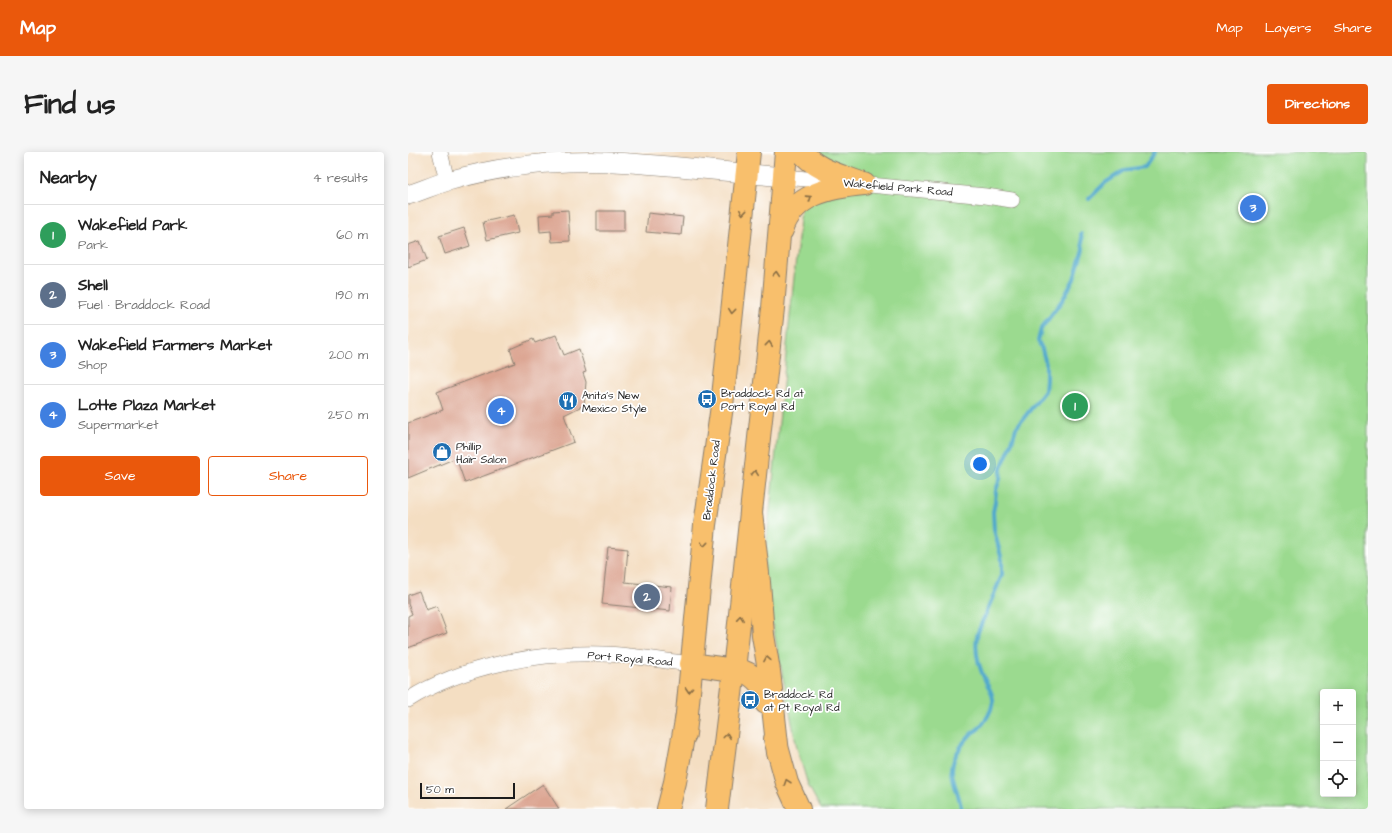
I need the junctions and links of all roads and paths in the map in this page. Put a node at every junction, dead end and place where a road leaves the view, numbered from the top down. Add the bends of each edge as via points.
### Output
1 (440, 152) edge
2 (749, 152) edge
3 (786, 152) edge
4 (802, 152) edge
5 (612, 157) edge
6 (748, 174) junction
7 (785, 176) junction
8 (447, 181) junction
9 (864, 184) junction
10 (408, 195) edge
11 (1012, 200) dead end
12 (779, 239) junction
13 (751, 512) junction
14 (691, 664) junction
15 (734, 670) junction
16 (408, 700) edge
17 (687, 715) junction
18 (778, 753) junction
19 (668, 809) edge
20 (678, 809) edge
21 (717, 809) edge
22 (799, 809) edge

1 - 8 street
2 - 6 main road, Braddock Road
3 - 7 main road
4 - 9 main road via 825,170
5 - 6 street
5 - 8 street via 525,166
6 - 7 street
6 -> 14 main road, Braddock Road via 722,406 705,525
7 - 9 street, Wakefield Park Road
7 - 12 main road
8 - 10 street
9 - 11 street, Wakefield Park Road
12 -> 9 main road via 789,214 808,198 828,189
13 -> 12 main road
15 -> 13 main road
18 -> 13 main road
14 - 15 main road
14 - 16 street, Port Royal Road via 605,654 538,657 506,662 475,671 445,681
14 -> 17 main road, Braddock Road
15 - 18 main road via 748,673 764,690
21 -> 15 main road
17 - 19 main road
17 - 20 main road, Braddock Road
22 -> 18 main road via 787,783

